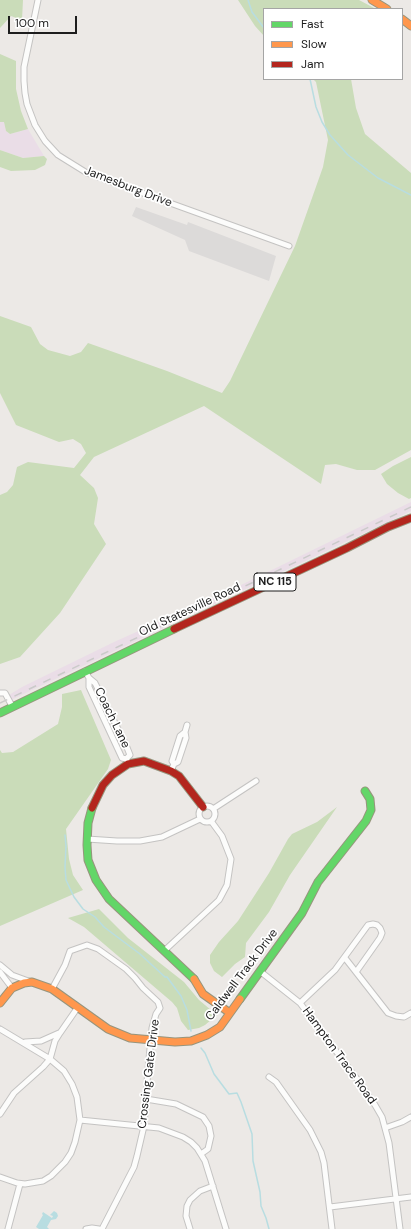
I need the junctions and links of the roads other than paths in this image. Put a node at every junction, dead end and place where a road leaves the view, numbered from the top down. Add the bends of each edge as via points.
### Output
1 (38, 0) edge
2 (372, 0) edge
3 (385, 8) edge
4 (403, 20) edge
5 (411, 26) edge
6 (289, 246) dead end
7 (411, 518) edge
8 (85, 671) junction
9 (89, 678) junction
10 (0, 693) edge
11 (12, 706) junction
12 (0, 713) edge
13 (112, 719) junction
14 (106, 723) junction
15 (187, 725) dead end
16 (127, 762) junction
17 (173, 767) junction
18 (256, 781) dead end
19 (365, 791) dead end
20 (203, 807) junction
21 (213, 809) junction
22 (200, 818) junction
23 (211, 821) junction
24 (87, 839) junction
25 (164, 951) junction
26 (345, 958) junction
27 (0, 965) edge
28 (0, 972) edge
29 (261, 972) junction
30 (356, 972) junction
31 (32, 982) junction
32 (12, 988) junction
33 (52, 989) junction
34 (0, 1003) edge
35 (300, 1003) junction
36 (78, 1007) junction
37 (230, 1013) junction
38 (411, 1013) edge
39 (0, 1029) edge
40 (60, 1033) junction
41 (150, 1040) junction
42 (24, 1042) junction
43 (50, 1058) junction
44 (269, 1077) dead end
45 (146, 1099) junction
46 (0, 1114) edge
47 (411, 1117) edge
48 (80, 1120) junction
49 (144, 1126) junction
50 (385, 1128) junction
51 (201, 1154) junction
52 (0, 1177) edge
53 (20, 1184) junction
54 (213, 1186) junction
55 (411, 1197) edge
56 (396, 1198) junction
57 (330, 1207) junction
58 (8, 1229) edge
59 (86, 1229) edge
60 (99, 1229) edge
61 (102, 1229) edge
62 (190, 1229) edge
63 (226, 1229) edge
64 (332, 1229) edge
65 (400, 1229) edge

1 - 6 street, Jamesburg Drive via 25,62 25,94 35,125 58,155 87,173
2 - 3 street
4 - 5 street
7 - 8 street, Old Statesville Road / NC 115
8 - 9 street, Coach Lane
8 - 11 street, Old Statesville Road / NC 115
9 - 13 street, Coach Lane via 95,683
9 - 14 street, Coach Lane via 88,687
10 - 11 street via 5,693
11 - 12 street, Old Statesville Road / NC 115
13 - 14 street
13 - 16 street, Coach Lane via 130,755
14 - 16 street, Coach Lane via 122,758
15 - 17 street via 186,738 178,762
16 - 17 street via 144,761
16 - 24 street via 103,785 88,823
17 - 20 street
18 - 21 street
19 - 29 street, Caldwell Track Drive via 370,799 371,810 366,821 318,882 302,913
20 - 21 street
20 - 22 street
21 - 23 street via 215,814
22 - 23 street via 204,822
22 - 24 street via 162,837 117,842
23 - 25 street via 222,836 231,859 227,884 219,900
24 - 25 street via 88,860 96,880 109,899
25 - 37 street via 192,977 203,994
26 - 30 street
26 - 30 street via 368,925 373,924 380,928 380,938
26 - 35 street
27 - 31 street via 12,975
28 - 32 street
29 - 35 street, Hampton Trace Road
29 - 37 street, Caldwell Track Drive
30 - 38 street via 388,1013 404,1017
31 - 32 street
31 - 33 street, Caldwell Track Drive
32 - 34 street
33 - 36 street, Caldwell Track Drive
33 - 41 street, Crossing Gate Drive via 70,951 87,945 98,949 126,969 158,1002 160,1008
35 - 50 street, Hampton Trace Road via 368,1094 382,1117
36 - 40 street
36 - 41 street, Caldwell Track Drive via 108,1029 130,1038
37 - 41 street, Caldwell Track Drive via 220,1027 191,1041
39 - 42 street
40 - 42 street via 41,1041
40 - 43 street
41 - 45 street, Crossing Gate Drive
42 - 43 street
43 - 46 street via 14,1093
43 - 48 street via 64,1071 72,1084 78,1097
44 - 57 street via 276,1082 316,1139 324,1163
45 - 49 street, Crossing Gate Drive
45 - 51 street via 176,1104 203,1116 211,1136 208,1149
47 - 50 street
48 - 49 street
48 - 53 street via 71,1153 59,1169 43,1180
49 - 51 street via 159,1128 183,1137
49 - 61 street, Crossing Gate Drive via 134,1167
50 - 56 street, Hampton Trace Road
51 - 54 street
52 - 53 street
53 - 58 street
54 - 62 street via 200,1191 190,1200 186,1216
54 - 63 street
55 - 56 street
56 - 57 street
56 - 65 street, Hampton Trace Road
57 - 64 street
59 - 60 street

